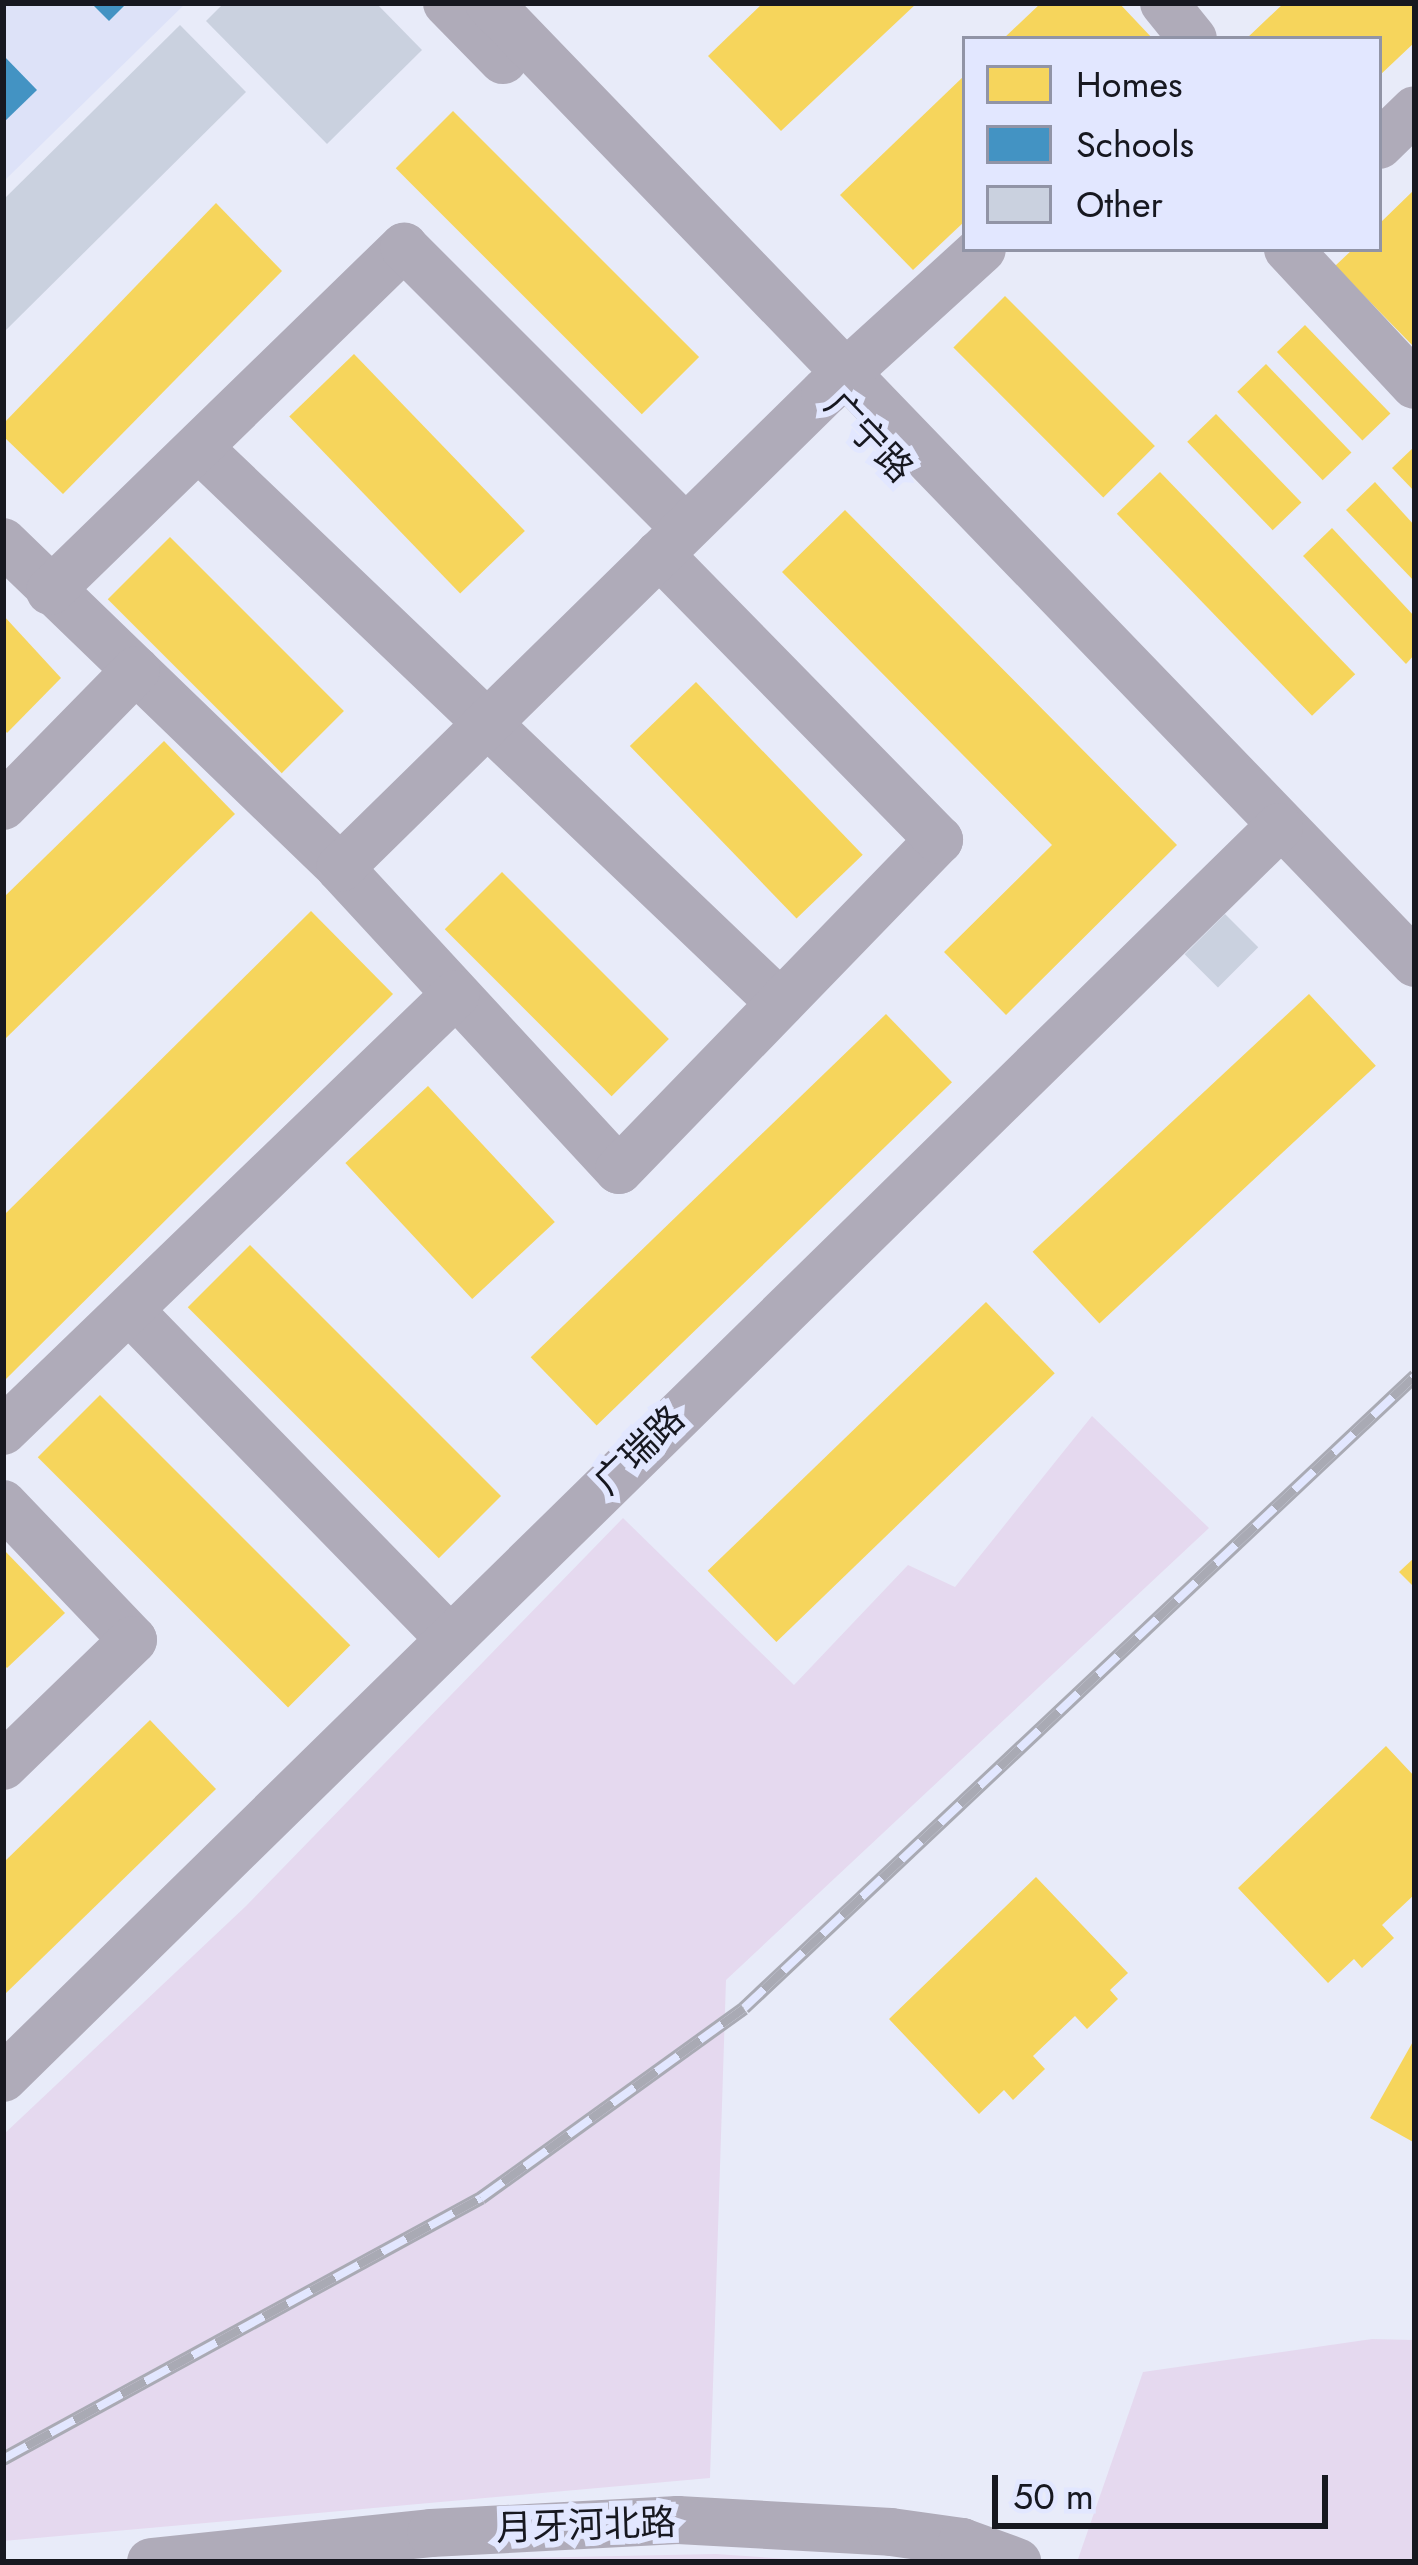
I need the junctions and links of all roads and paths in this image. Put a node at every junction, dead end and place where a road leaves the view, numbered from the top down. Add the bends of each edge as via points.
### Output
1 (447, 3) edge
2 (489, 3) edge
3 (1164, 3) edge
4 (1191, 36) edge
5 (1415, 110) edge
6 (1382, 142) edge
7 (979, 252) edge
8 (1291, 252) edge
9 (836, 382) junction
10 (1415, 385) edge
11 (200, 450) junction
12 (672, 541) junction
13 (3, 542) edge
14 (50, 591) junction
15 (136, 670) junction
16 (487, 724) junction
17 (3, 806) edge
18 (1272, 834) junction
19 (340, 868) junction
20 (1415, 963) edge
21 (456, 994) junction
22 (780, 1003) junction
23 (132, 1313) junction
24 (3, 1431) edge
25 (3, 1504) edge
26 (443, 1632) junction
27 (3, 1765) edge
28 (3, 2052) edge
29 (3, 2078) edge
30 (152, 2562) edge
31 (316, 2562) edge
32 (965, 2562) edge
33 (1017, 2562) edge

1 - 9 street, 广宁路
2 - 9 street, 广宁路
3 - 4 street
5 - 6 street
7 - 9 street
8 - 10 street
9 - 12 street
9 - 18 street, 广宁路
11 - 12 street via 404,247
11 - 14 street
11 - 16 street
12 - 16 street
12 - 22 street via 939,840
13 - 14 street
14 - 15 street
15 - 17 street
15 - 19 street
16 - 19 street
16 - 22 street
18 - 20 street, 广宁路
18 - 26 street, 广瑞路
19 - 21 street
21 - 22 street via 619,1170
21 - 23 street
23 - 24 street
23 - 26 street
25 - 27 street via 133,1640
26 - 28 street, 广瑞路
26 - 29 street, 广瑞路
30 - 33 street, 月牙河北路 via 409,2534 678,2520 891,2532 962,2542
31 - 32 street, 月牙河北路 via 558,2541 777,2538

